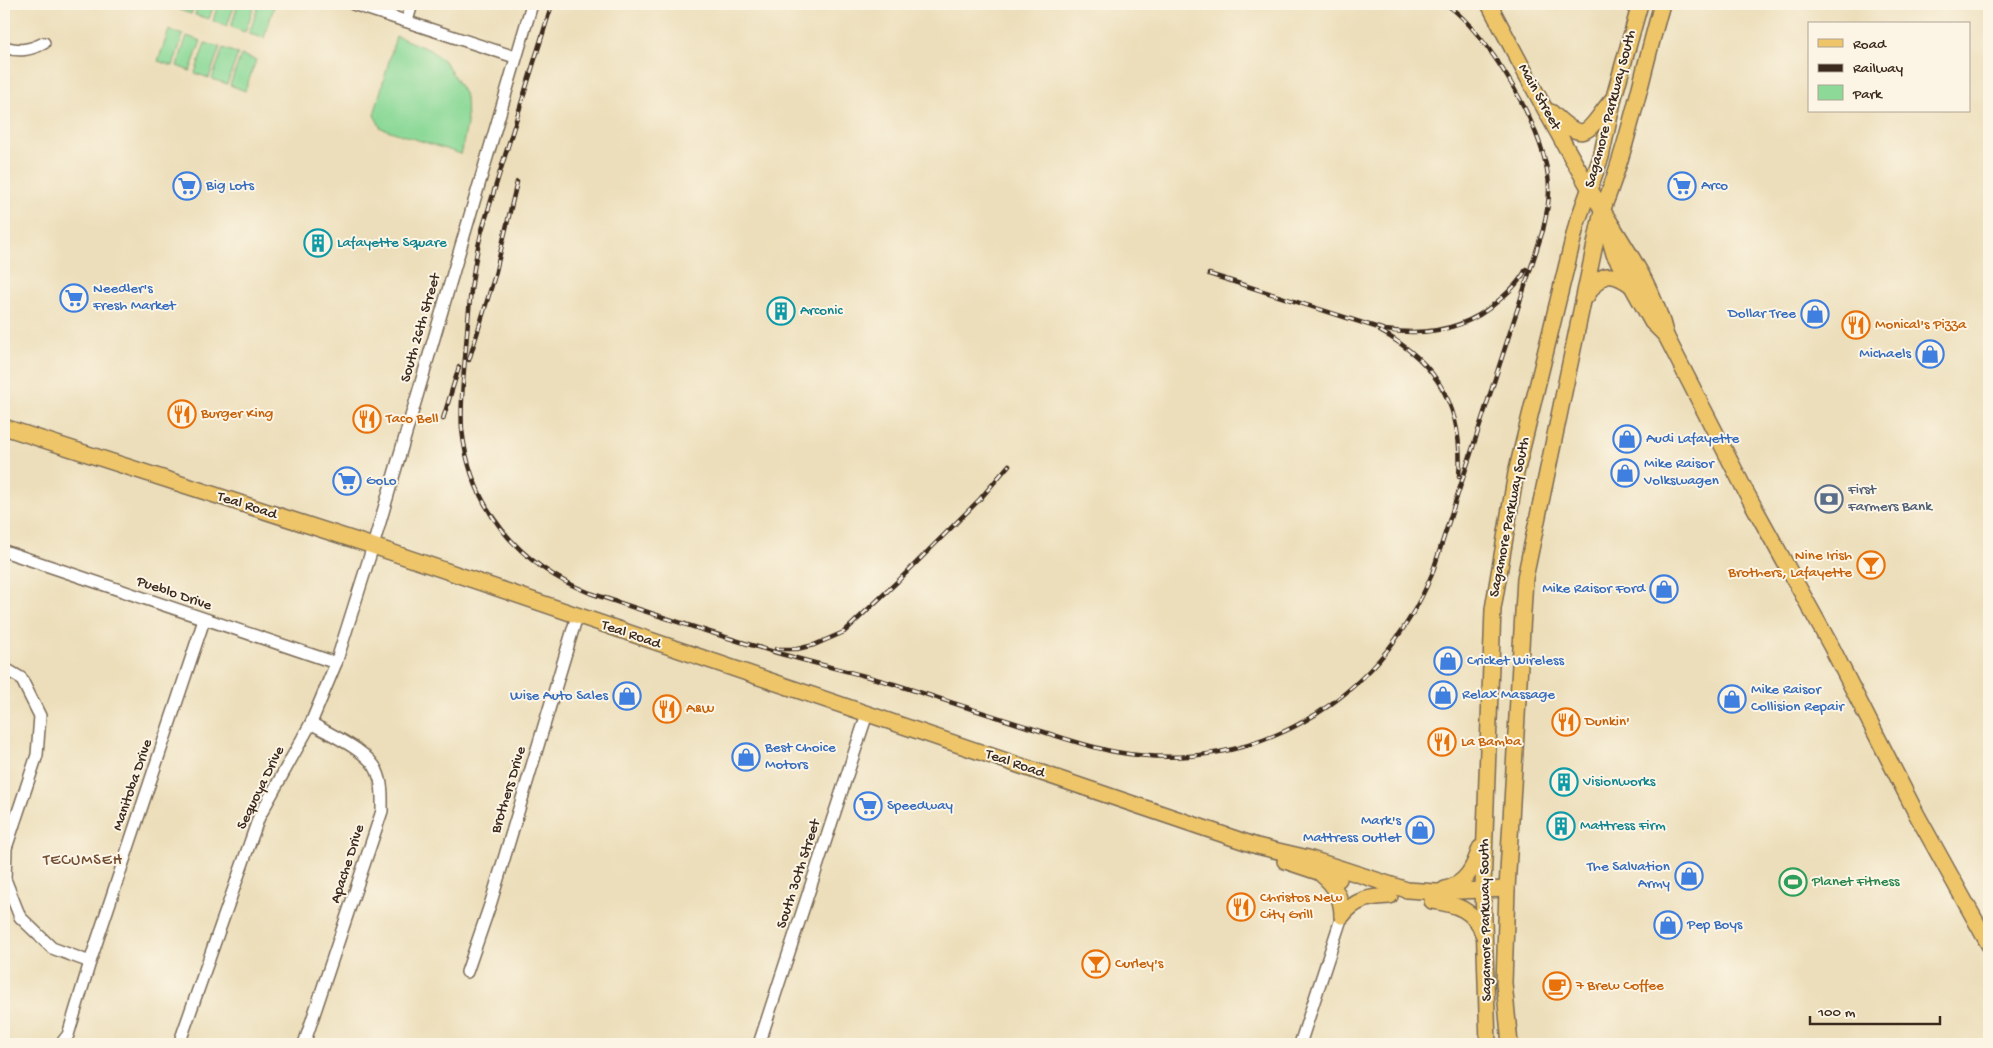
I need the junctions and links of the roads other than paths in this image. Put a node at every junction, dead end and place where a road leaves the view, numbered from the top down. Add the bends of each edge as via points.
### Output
1 (353, 4) edge
2 (412, 4) edge
3 (532, 4) edge
4 (1489, 4) edge
5 (1640, 4) edge
6 (1662, 4) edge
7 (407, 22) junction
8 (44, 43) dead end
9 (4, 47) edge
10 (515, 57) junction
11 (1614, 97) junction
12 (1541, 102) junction
13 (1589, 189) junction
14 (1602, 211) junction
15 (1631, 285) junction
16 (1583, 304) junction
17 (1666, 336) junction
18 (4, 427) edge
19 (373, 546) junction
20 (4, 551) edge
21 (577, 616) junction
22 (204, 620) junction
23 (336, 663) junction
24 (4, 668) edge
25 (867, 714) junction
26 (311, 723) junction
27 (1485, 825) junction
28 (1257, 846) junction
29 (1318, 872) junction
30 (1483, 889) junction
31 (1507, 889) junction
32 (1390, 896) junction
33 (1434, 896) junction
34 (1342, 916) junction
35 (1485, 938) junction
36 (1989, 945) edge
37 (90, 962) junction
38 (468, 972) dead end
39 (61, 1044) edge
40 (180, 1044) edge
41 (304, 1044) edge
42 (759, 1044) edge
43 (1300, 1044) edge
44 (1488, 1044) edge
45 (1510, 1044) edge

1 - 7 street
2 - 7 street
3 - 10 street, South 26th Street
4 - 12 main road, Main Street
5 - 11 main road, Sagamore Parkway South
6 - 14 main road, Sagamore Parkway South via 1624,146
7 - 10 street
8 - 9 street via 19,51
10 - 19 street, South 26th Street
11 - 12 main road via 1594,125 1584,132 1566,125
11 - 13 main road, Sagamore Parkway South via 1601,157
12 - 13 main road, Main Street
13 - 14 main road, Main Street
13 - 27 main road, Sagamore Parkway South via 1577,223 1516,474 1493,609
14 - 15 main road via 1614,254
14 - 16 main road, Sagamore Parkway South
14 - 17 main road via 1655,301
15 - 16 main road via 1617,276 1605,276 1595,283
15 - 17 main road via 1652,322
16 - 31 main road, Sagamore Parkway South via 1525,578
17 - 36 main road via 1747,494 1832,646 1917,815
18 - 19 main road, Teal Road
19 - 21 main road, Teal Road
19 - 23 street, Sequoya Drive
20 - 22 street, Pueblo Drive
21 - 25 main road, Teal Road
21 - 38 street, Brothers Drive
22 - 23 street, Pueblo Drive
22 - 37 street, Manitoba Drive
23 - 26 street, Sequoya Drive
24 - 37 street via 21,678 40,716 37,755 6,848 5,879 20,917 52,948
25 - 28 main road, Teal Road
25 - 42 street, South 30th Street
26 - 40 street, Sequoya Drive via 259,817
26 - 41 street, Apache Drive via 367,756 377,770 382,788 382,810
27 - 30 main road, Sagamore Parkway South
27 - 33 main road via 1470,875
28 - 29 main road, Teal Road via 1278,858
28 - 33 main road, Teal Road
29 - 32 main road, Teal Road
29 - 34 main road via 1337,891
30 - 31 main road, Teal Road
30 - 33 main road, Teal Road
30 - 35 main road, Sagamore Parkway South
31 - 45 main road, Sagamore Parkway South via 1504,984
32 - 33 main road, Teal Road via 1412,900
32 - 34 main road via 1365,898
33 - 35 main road via 1466,909
34 - 43 street
35 - 44 main road, Sagamore Parkway South
37 - 39 street, Manitoba Drive via 68,1035

